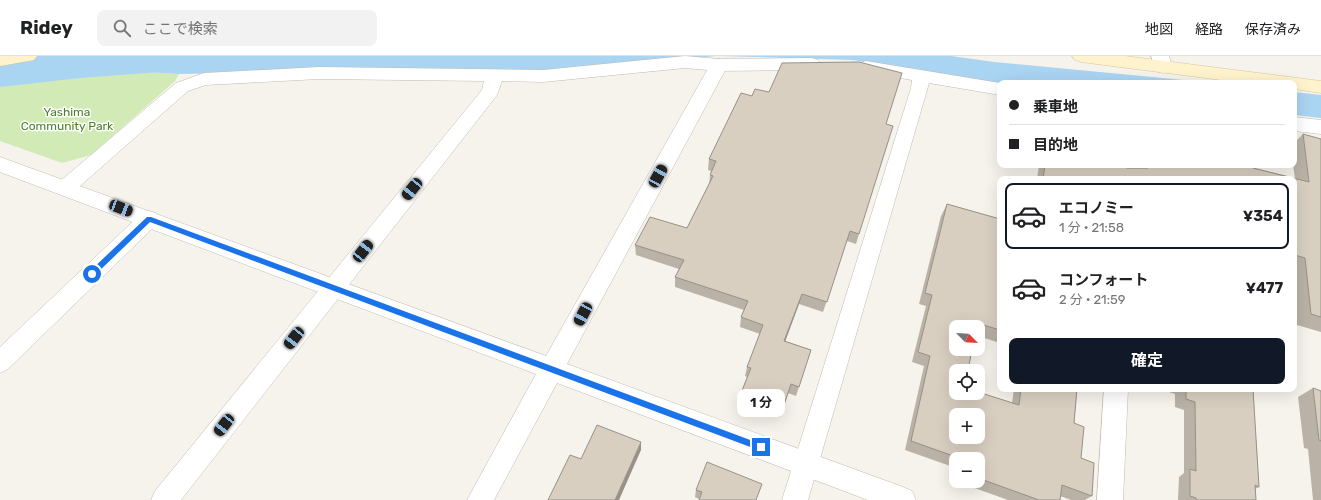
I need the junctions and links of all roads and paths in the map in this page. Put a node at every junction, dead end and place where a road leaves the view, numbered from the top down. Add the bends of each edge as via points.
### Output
1 (28, 56) edge
2 (1081, 56) edge
3 (0, 60) edge
4 (1162, 61) edge
5 (827, 64) edge
6 (719, 65) junction
7 (850, 65) edge
8 (494, 75) junction
9 (921, 76) junction
10 (1273, 80) edge
11 (1297, 84) edge
12 (1321, 87) edge
13 (997, 89) edge
14 (1297, 124) edge
15 (1321, 127) edge
16 (0, 164) edge
17 (65, 188) junction
18 (149, 219) junction
19 (333, 288) junction
20 (0, 362) edge
21 (552, 369) junction
22 (1116, 392) edge
23 (806, 464) junction
24 (164, 500) edge
25 (480, 500) edge
26 (795, 500) edge
27 (903, 500) edge
28 (1110, 500) edge

1 - 3 main road
2 - 4 main road
4 - 10 main road
5 - 6 street
6 - 8 street via 685,62 560,75
6 - 21 street
7 - 9 street
8 - 17 street via 319,73 204,79 182,87
8 - 19 street via 490,91
9 - 13 street
9 - 23 street via 920,88
11 - 12 main road
14 - 15 street
16 - 17 street
17 - 18 street
18 - 19 street
18 - 20 street
19 - 21 street
19 - 24 street
21 - 23 street
21 - 25 street
22 - 28 street
23 - 26 street
23 - 27 street

